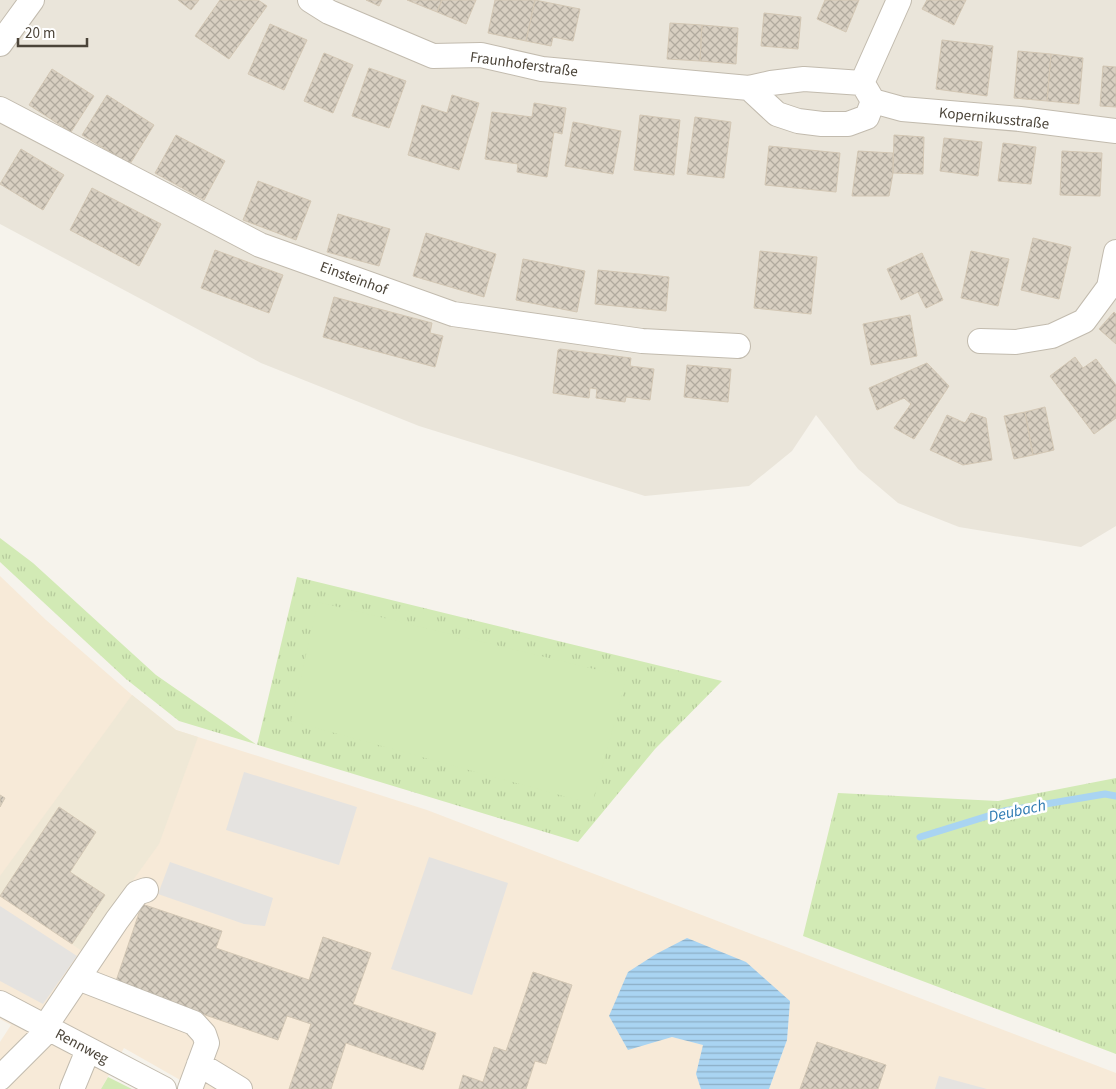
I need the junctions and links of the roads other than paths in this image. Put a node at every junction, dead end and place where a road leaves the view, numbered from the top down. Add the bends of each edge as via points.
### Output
1 (32, 0) edge
2 (310, 0) edge
3 (899, 0) edge
4 (0, 44) edge
5 (749, 88) junction
6 (868, 92) junction
7 (0, 109) edge
8 (1116, 131) edge
9 (1116, 252) edge
10 (980, 341) dead end
11 (738, 346) dead end
12 (146, 890) dead end
13 (78, 978) junction
14 (0, 1002) edge
15 (47, 1028) junction
16 (88, 1050) junction
17 (199, 1064) junction
18 (0, 1078) edge
19 (72, 1089) edge
20 (164, 1089) edge
21 (190, 1089) edge
22 (240, 1089) edge

1 - 4 street
2 - 5 street, Fraunhoferstraße via 329,12 433,56 481,55 542,69
3 - 6 street
5 - 6 street, Fraunhoferstraße via 804,79
5 - 6 street via 777,114 822,124 848,124 866,117
6 - 8 street, Kopernikusstraße via 902,109
7 - 11 street, Einsteinhof via 260,245 453,314 642,340
9 - 10 street via 1109,287 1084,321 1052,336 1016,342
12 - 13 street via 138,892
13 - 15 street
13 - 17 street via 194,1023 207,1043
14 - 15 street, Rennweg
15 - 16 street, Rennweg
15 - 18 street
16 - 19 street
16 - 20 street, Rennweg
17 - 21 street
17 - 22 street

